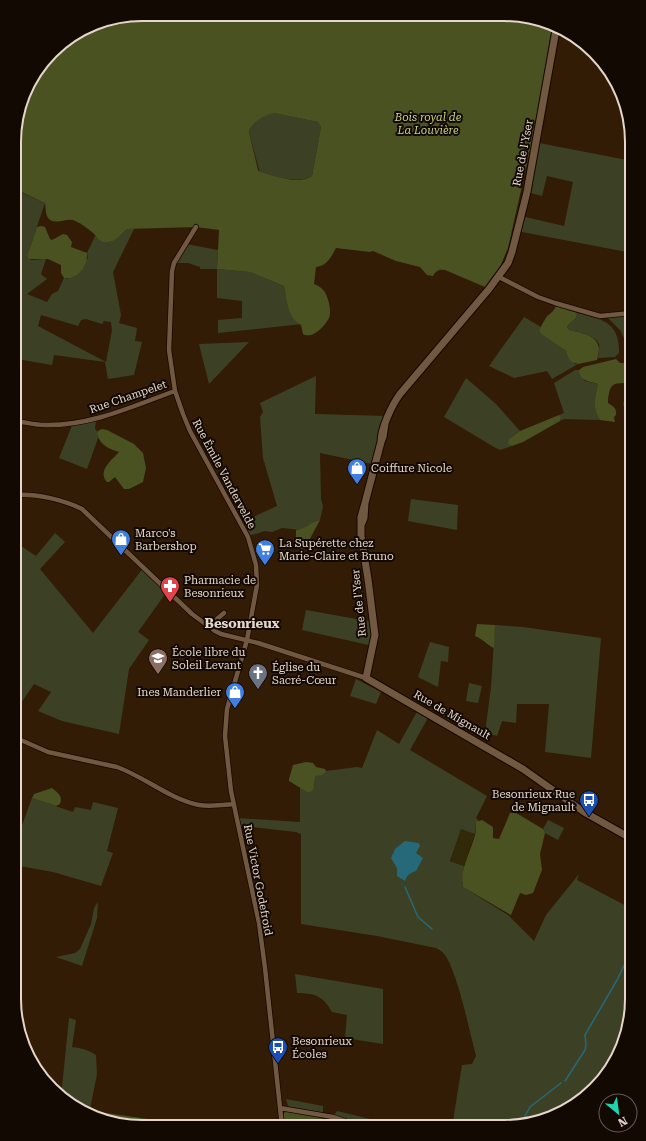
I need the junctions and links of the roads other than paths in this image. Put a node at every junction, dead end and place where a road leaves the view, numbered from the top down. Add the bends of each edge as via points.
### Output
1 (556, 32) edge
2 (196, 227) dead end
3 (499, 277) junction
4 (625, 314) edge
5 (175, 390) junction
6 (21, 422) edge
7 (21, 496) edge
8 (224, 613) dead end
9 (215, 631) junction
10 (247, 640) junction
11 (366, 678) junction
12 (21, 740) edge
13 (234, 804) junction
14 (625, 835) edge
15 (280, 1108) junction
16 (281, 1120) edge
17 (342, 1120) edge

1 - 3 street, Rue de l'Yser via 527,192 512,252
2 - 5 street, Rue Émile Vandervelde via 174,263 172,274 169,350
3 - 4 street via 555,303 600,316
3 - 11 street, Rue de l'Yser via 400,394 381,436 361,525 374,635
5 - 6 street, Rue Champelet via 103,417 85,421 47,425
5 - 10 street, Rue Émile Vandervelde via 190,431 248,537 254,555 257,585
7 - 9 street, Rue de Mignault via 64,502 82,509 192,614
8 - 9 street via 217,619
9 - 10 street, Rue de Mignault
10 - 11 street, Rue de Mignault
10 - 13 street, Rue Victor Godefroid via 225,725
11 - 14 street, Rue de Mignault via 524,769 584,812
12 - 13 street via 48,752 117,767 159,789 198,804
13 - 15 street, Rue Victor Godefroid via 259,923
15 - 16 street, Rue Victor Godefroid
15 - 17 street

